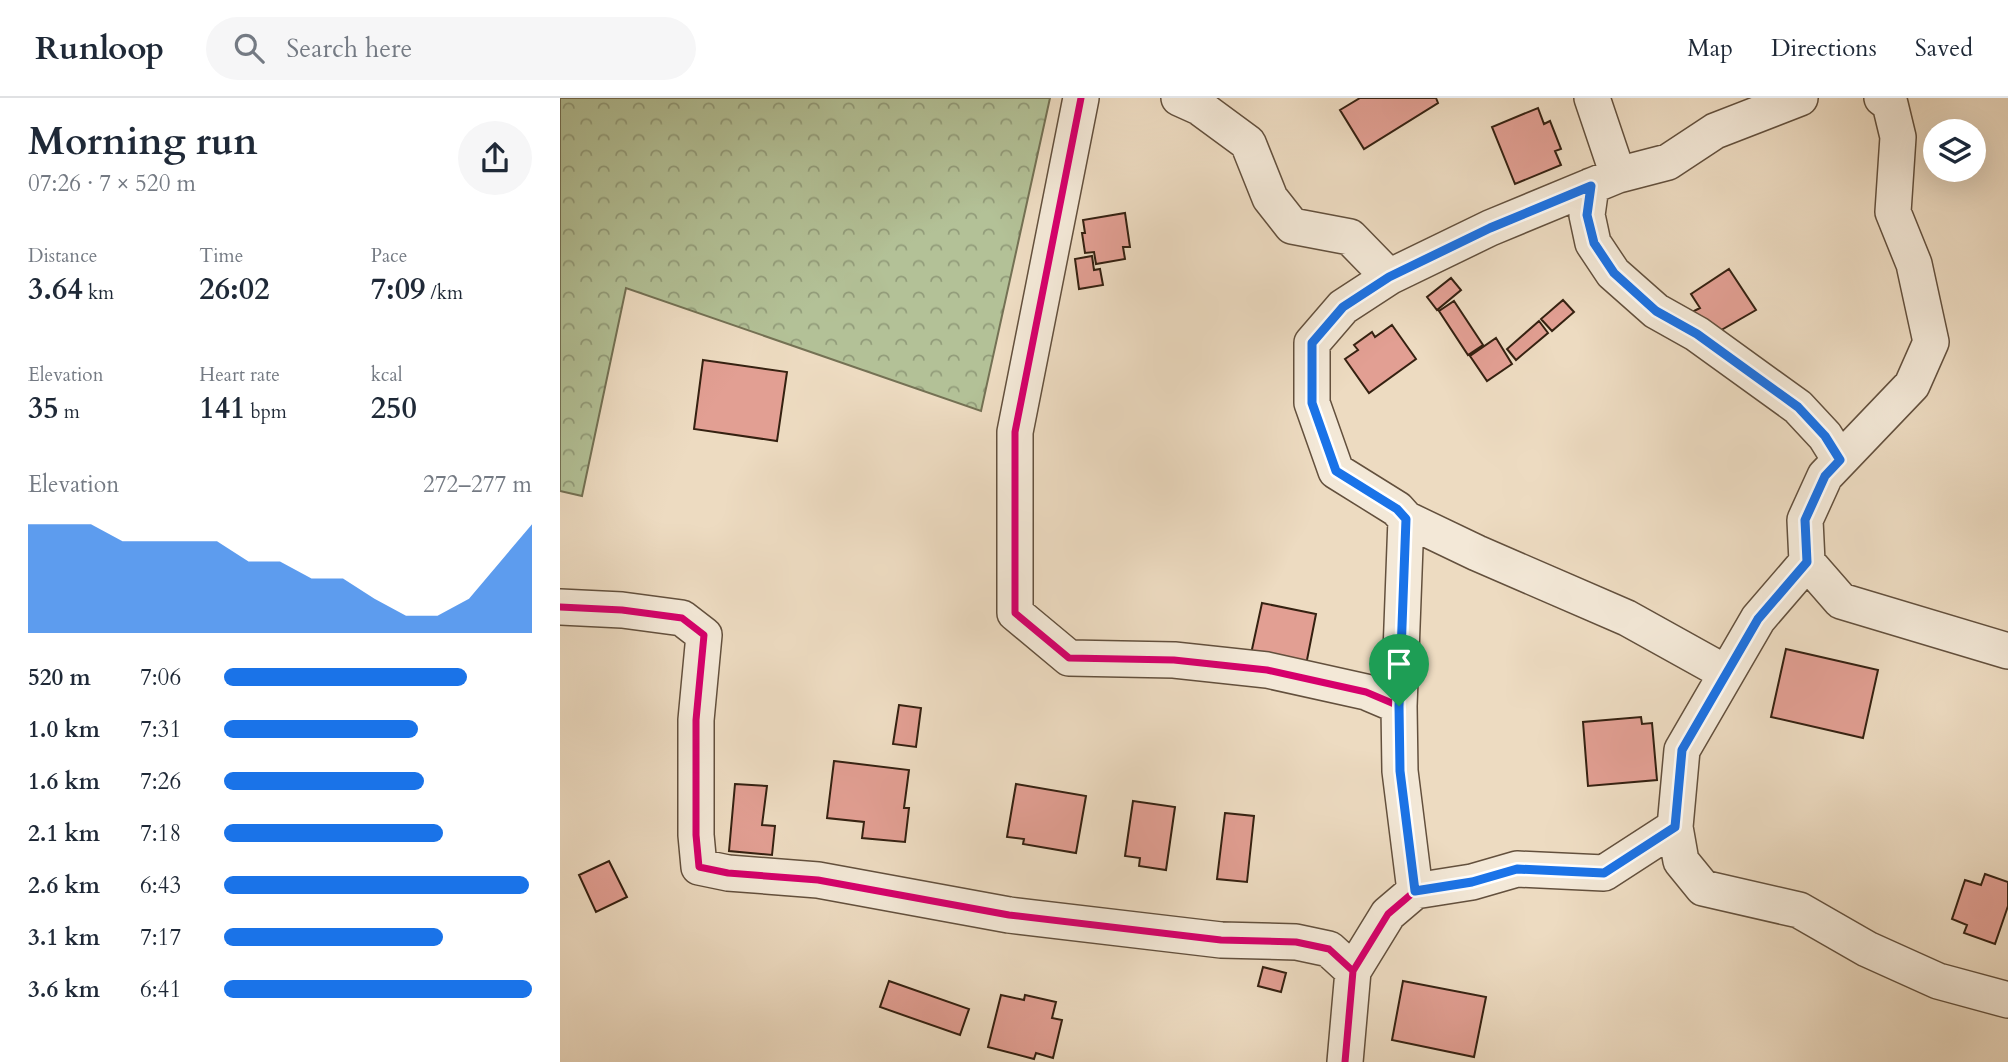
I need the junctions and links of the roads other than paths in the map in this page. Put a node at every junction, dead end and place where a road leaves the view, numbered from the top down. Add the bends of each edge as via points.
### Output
1 (1081, 98) edge
2 (1179, 98) edge
3 (1592, 98) edge
4 (1800, 98) edge
5 (1882, 98) edge
6 (1605, 181) junction
7 (1389, 277) junction
8 (1840, 460) junction
9 (1406, 519) junction
10 (1807, 562) junction
11 (560, 607) edge
12 (2008, 651) edge
13 (1726, 673) junction
14 (1399, 706) junction
15 (1675, 827) junction
16 (1415, 891) junction
17 (1353, 971) junction
18 (2008, 1000) edge
19 (1345, 1062) edge

1 - 14 street via 1015,432 1014,612 1069,658 1174,660 1267,670 1366,692
2 - 7 street via 1248,143 1270,198 1292,226 1350,237
3 - 6 street
4 - 6 street via 1715,131 1668,162
5 - 8 street via 1890,104 1898,137 1893,212 1914,264 1931,342 1912,385
6 - 7 street via 1490,228
6 - 8 street via 1587,215 1594,243 1614,273 1656,311 1697,334 1798,407
7 - 9 street via 1343,307 1312,343 1312,403 1336,471
8 - 10 street via 1825,476 1805,520
9 - 13 street via 1627,618
9 - 14 street
10 - 12 street via 1841,601
10 - 13 street via 1758,619
11 - 17 street via 682,618 704,635 696,720 698,867 818,880 1009,915 1221,940 1296,942 1328,949
13 - 15 street via 1682,750
14 - 16 street via 1400,771
15 - 16 street via 1604,873 1517,869
15 - 18 street via 1681,861 1703,888 1799,909 1867,949 1938,981
16 - 17 street via 1388,914
17 - 19 street

